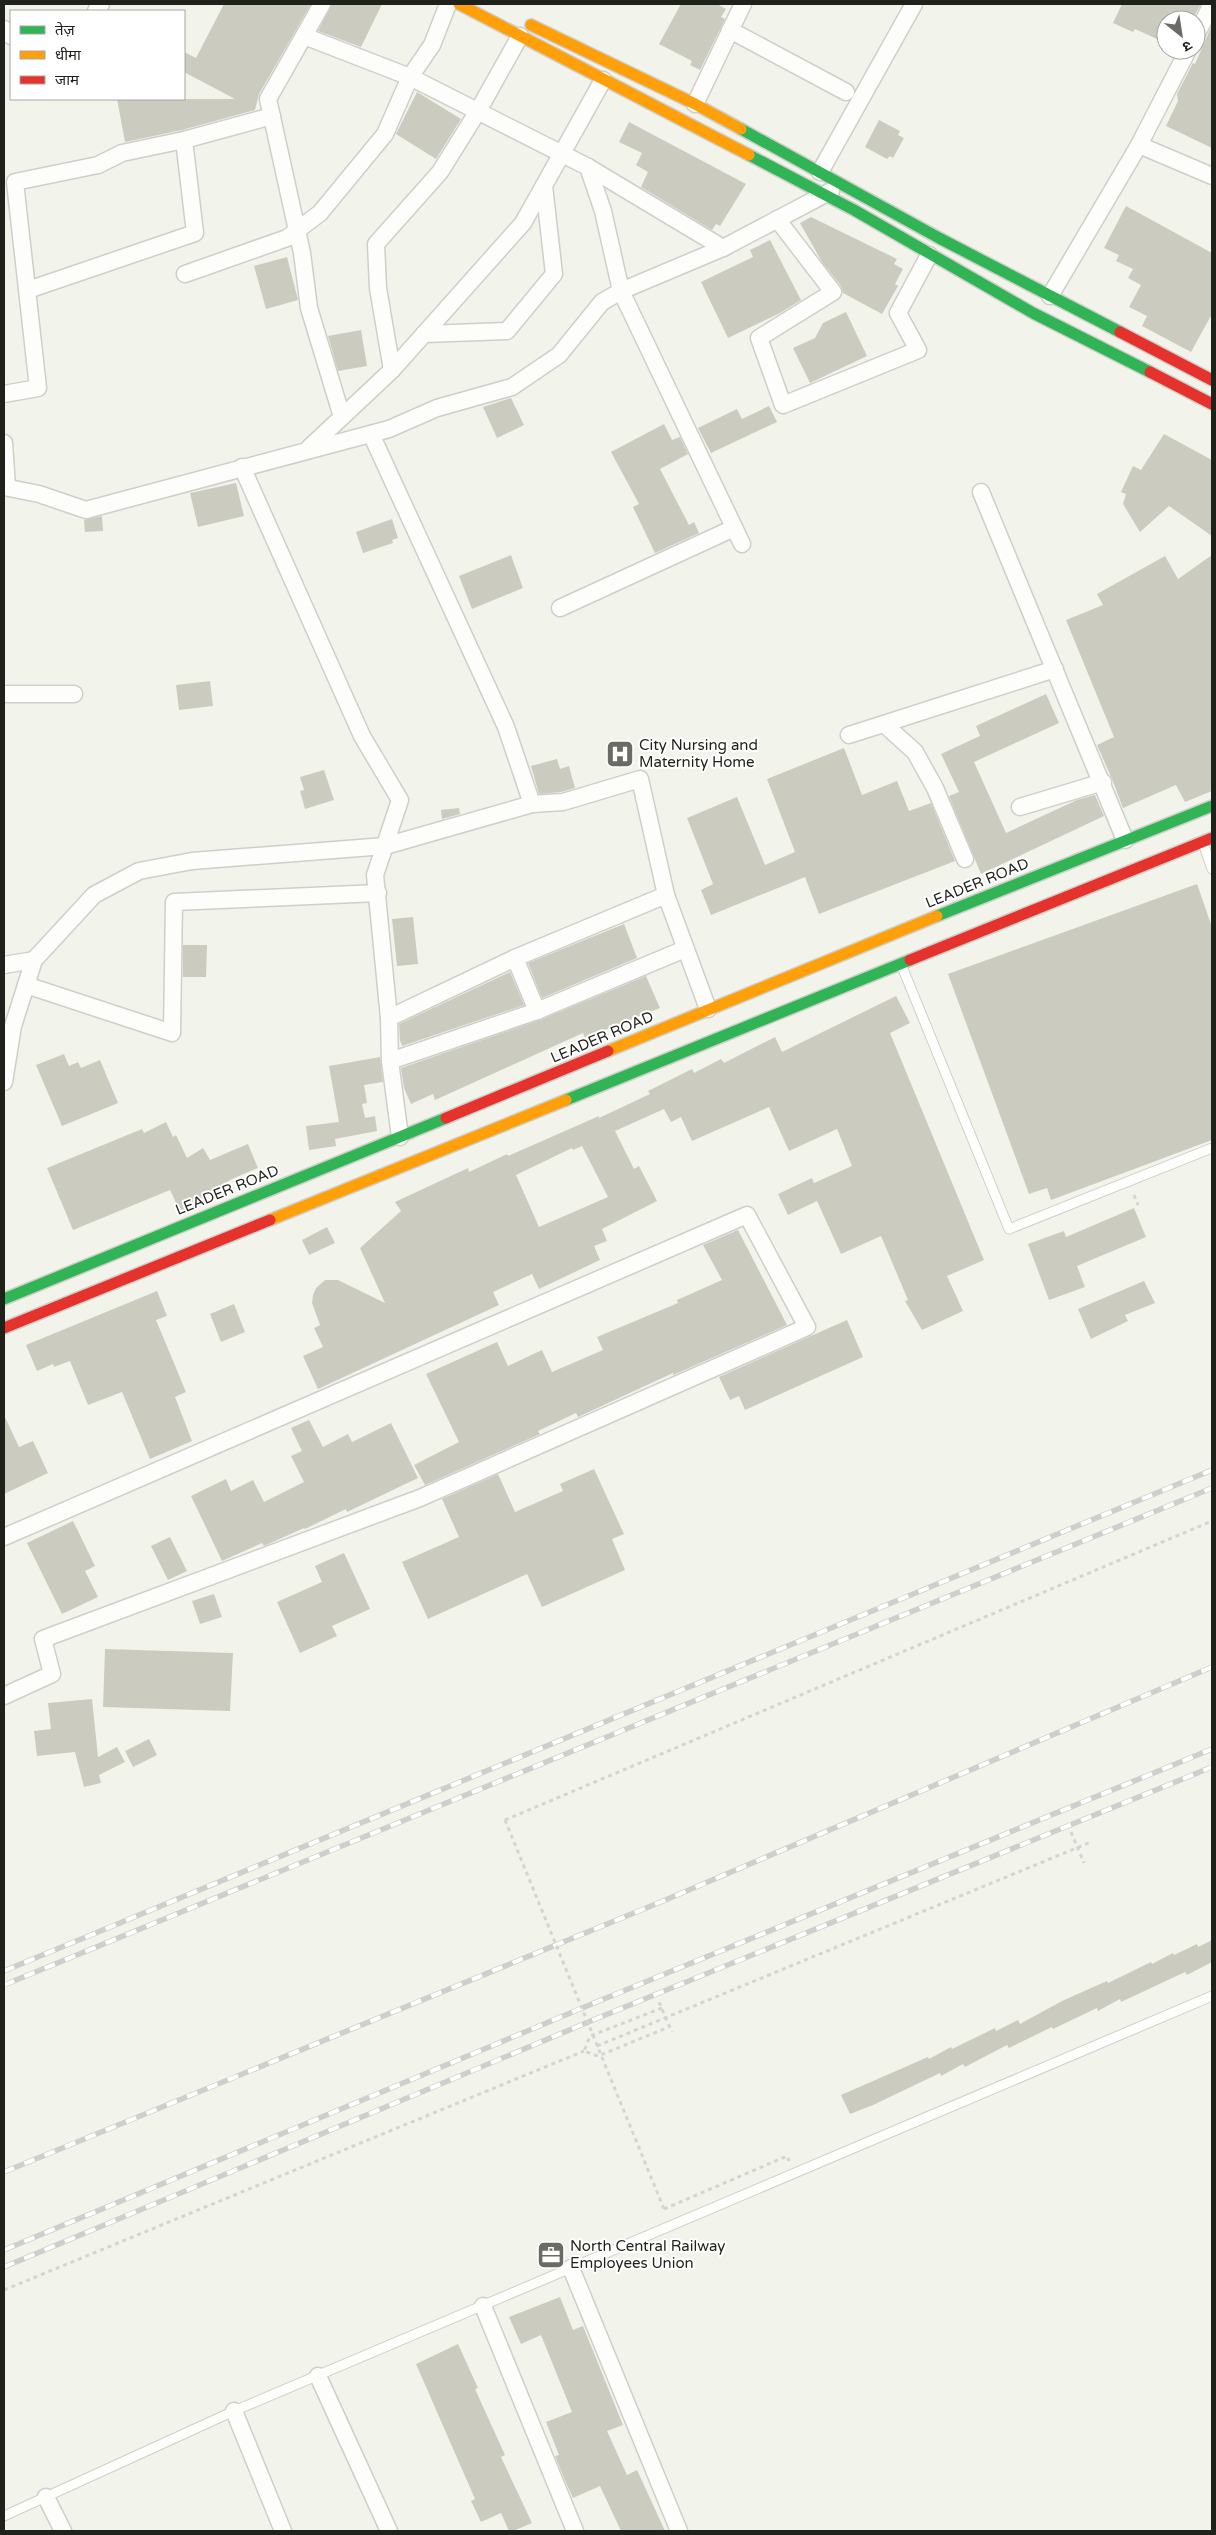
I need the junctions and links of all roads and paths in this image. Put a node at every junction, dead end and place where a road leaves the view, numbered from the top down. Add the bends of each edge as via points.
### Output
1 (322, 4) edge
2 (448, 4) edge
3 (459, 4) edge
4 (743, 4) edge
5 (914, 4) edge
6 (1212, 4) edge
7 (1206, 16) edge
8 (516, 17) dead end
9 (730, 30) junction
10 (304, 36) junction
11 (520, 36) junction
12 (1183, 60) edge
13 (410, 77) junction
14 (603, 80) junction
15 (846, 92) dead end
16 (695, 104) junction
17 (478, 111) junction
18 (272, 116) junction
19 (184, 140) junction
20 (1139, 145) junction
21 (563, 154) junction
22 (588, 167) junction
23 (820, 172) junction
24 (1212, 176) edge
25 (10, 181) edge
26 (844, 185) junction
27 (544, 186) junction
28 (823, 195) junction
29 (777, 219) junction
30 (297, 231) junction
31 (723, 248) junction
32 (929, 255) junction
33 (185, 274) dead end
34 (28, 290) junction
35 (621, 291) junction
36 (1050, 296) junction
37 (424, 334) junction
38 (392, 370) junction
39 (1212, 380) edge
40 (4, 394) edge
41 (1212, 404) edge
42 (342, 417) junction
43 (371, 434) junction
44 (4, 443) edge
45 (307, 450) junction
46 (242, 467) junction
47 (6, 487) edge
48 (981, 492) dead end
49 (734, 528) junction
50 (742, 544) dead end
51 (560, 608) dead end
52 (1055, 669) junction
53 (4, 694) edge
54 (74, 694) dead end
55 (884, 724) junction
56 (849, 735) dead end
57 (1103, 782) junction
58 (532, 804) junction
59 (1212, 806) edge
60 (1020, 807) dead end
61 (1126, 840) junction
62 (1208, 840) edge
63 (385, 846) junction
64 (965, 859) dead end
65 (1212, 869) edge
66 (378, 893) junction
67 (666, 895) junction
68 (686, 949) junction
69 (515, 958) junction
70 (34, 960) junction
71 (901, 964) junction
72 (4, 965) edge
73 (26, 985) junction
74 (708, 1009) junction
75 (537, 1012) junction
76 (389, 1018) junction
77 (390, 1061) junction
78 (4, 1082) edge
79 (400, 1137) junction
80 (1212, 1148) edge
81 (4, 1299) edge
82 (4, 1328) edge
83 (1212, 1521) edge
84 (4, 1537) edge
85 (4, 1696) edge
86 (1071, 1832) dead end
87 (1091, 1842) dead end
88 (1078, 1848) junction
89 (1084, 1862) dead end
90 (1212, 1996) edge
91 (659, 2002) dead end
92 (662, 2008) junction
93 (666, 2018) junction
94 (670, 2027) junction
95 (672, 2032) dead end
96 (597, 2046) junction
97 (584, 2051) junction
98 (759, 2168) dead end
99 (571, 2268) junction
100 (4, 2290) edge
101 (483, 2306) junction
102 (318, 2376) junction
103 (234, 2412) junction
104 (46, 2497) junction
105 (4, 2516) edge
106 (63, 2531) edge
107 (283, 2531) edge
108 (389, 2531) edge
109 (575, 2531) edge
110 (679, 2531) edge

1 - 10 street
2 - 13 street via 432,45
3 - 11 main road
4 - 9 street
5 - 23 street
6 - 7 street
8 - 16 main road
9 - 15 street
9 - 16 street
10 - 13 street
10 - 18 street via 268,99
11 - 14 main road
11 - 17 street
12 - 20 street
13 - 17 street
13 - 30 street via 385,134 320,213
14 - 21 street
14 - 28 main road
16 - 23 main road
17 - 21 street
17 - 38 street via 440,172 376,244 378,288
18 - 19 street
18 - 30 street
19 - 25 street via 122,153 98,165
19 - 34 street via 195,233
20 - 24 street
20 - 36 street
21 - 22 street
21 - 27 street
22 - 31 street
22 - 35 street
23 - 26 main road
25 - 34 street
26 - 28 street
26 - 36 main road
27 - 37 street via 523,223
27 - 37 street via 554,274 507,331
28 - 29 street
28 - 32 main road
29 - 31 street
29 - 32 street via 833,292 759,338 783,405 918,350 898,313
30 - 33 street via 287,238
30 - 42 street via 308,308
31 - 35 street
32 - 41 main road via 1033,313
34 - 40 street via 38,388
35 - 43 street via 602,302 560,355 512,387 437,408
35 - 49 street
36 - 39 main road
37 - 38 street
38 - 42 street
42 - 45 street
43 - 45 street
43 - 58 street via 506,727
44 - 47 street
45 - 46 street
46 - 47 street via 86,510
46 - 63 street via 362,736 400,800
48 - 52 street
49 - 50 street
49 - 51 street
52 - 55 street
52 - 57 street
53 - 54 street
55 - 56 street
55 - 64 street via 915,752 935,788
57 - 60 street
57 - 61 street
58 - 63 street
58 - 67 street via 563,802 640,779
59 - 61 main road, LEADER ROAD
61 - 74 main road, LEADER ROAD
62 - 65 lane
62 - 71 main road
63 - 66 street via 375,875
63 - 70 street via 192,861 139,871 94,895
66 - 73 street via 174,902 172,1033
66 - 76 street
67 - 68 street
67 - 69 street
68 - 74 street
68 - 75 street
69 - 75 street
69 - 76 street
70 - 72 street
70 - 73 street
71 - 80 lane via 1008,1229
71 - 82 main road
73 - 78 street via 13,1026
74 - 79 main road, LEADER ROAD
75 - 77 street
76 - 77 street
77 - 79 street
79 - 81 main road, LEADER ROAD via 190,1220
83 - 96 path, bridge via 505,1820
84 - 85 street via 747,1215 808,1326 420,1498 43,1639 52,1674
86 - 88 path
87 - 88 path
88 - 89 path
88 - 93 path
90 - 99 lane
91 - 92 path
92 - 93 path
92 - 97 path via 590,2036
93 - 94 path
93 - 96 path
94 - 95 path
94 - 97 path via 598,2056
96 - 98 path, bridge via 664,2209
97 - 100 path
99 - 101 lane
99 - 110 street
101 - 102 lane
101 - 109 street
102 - 103 lane
102 - 108 street
103 - 104 lane
103 - 107 street
104 - 105 lane
104 - 106 street

